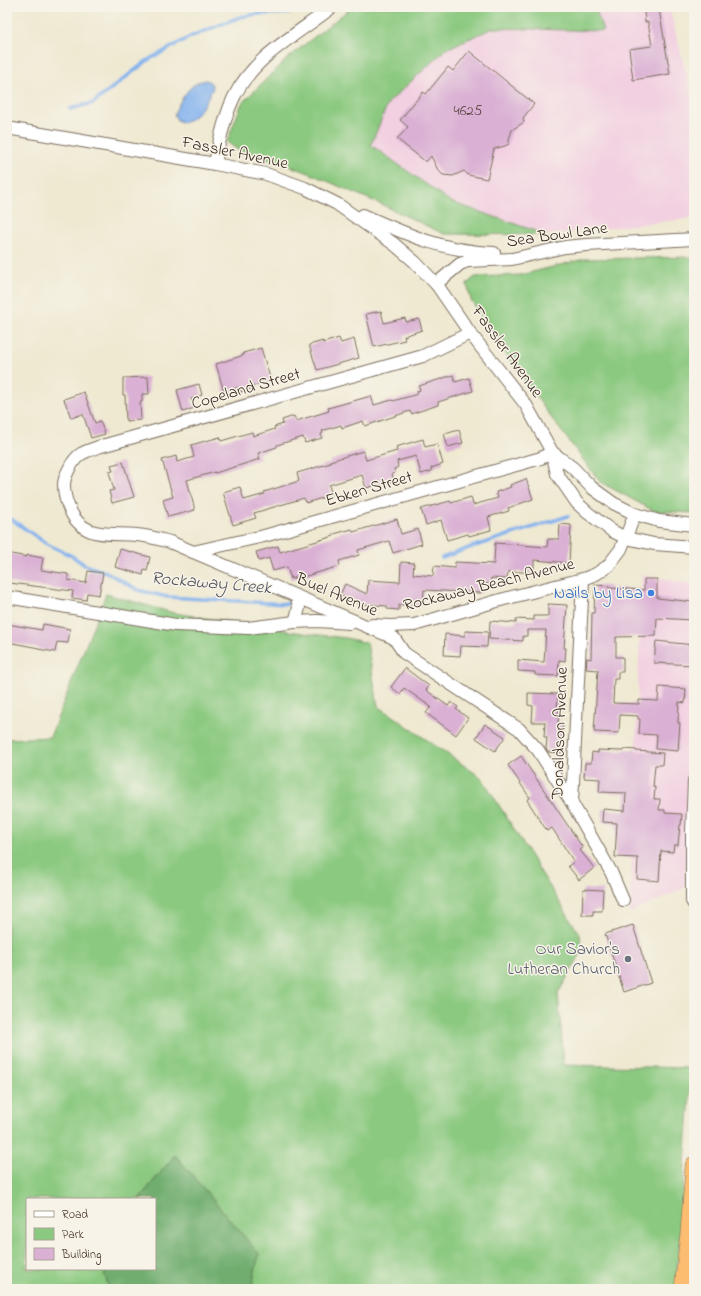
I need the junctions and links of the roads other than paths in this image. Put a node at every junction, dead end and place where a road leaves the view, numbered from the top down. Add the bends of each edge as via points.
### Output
1 (332, 7) edge
2 (7, 128) edge
3 (215, 164) junction
4 (327, 198) junction
5 (693, 240) edge
6 (565, 248) junction
7 (436, 284) junction
8 (470, 333) junction
9 (552, 452) junction
10 (67, 504) joint
11 (635, 514) junction
12 (694, 525) edge
13 (626, 538) junction
14 (694, 547) edge
15 (193, 552) junction
16 (583, 579) junction
17 (7, 597) edge
18 (297, 597) junction
19 (295, 622) junction
20 (360, 624) junction
21 (694, 781) edge
22 (572, 803) junction
23 (623, 900) dead end
24 (694, 904) edge
25 (694, 1165) edge
26 (683, 1289) edge

1 - 3 street via 275,50 247,77 226,116
2 - 3 street, Fassler Avenue
3 - 4 street, Fassler Avenue via 280,178
4 - 6 street via 406,234 445,247 494,253
4 - 7 street, Fassler Avenue via 394,244
5 - 6 street, Sea Bowl Lane
6 - 7 street, Sea Bowl Lane via 516,258 464,262
7 - 8 street, Fassler Avenue
8 - 9 street, Fassler Avenue via 523,401
8 - 10 street, Copeland Street via 423,356 80,454 64,479
9 - 11 street, Fassler Avenue via 573,468 591,487 613,503
9 - 13 street, Fassler Avenue via 557,474 577,503 599,522
9 - 15 street, Ebken Street via 541,458 264,536
10 - 15 street, Buel Avenue via 81,526 92,532 153,537
11 - 12 street, Fassler Avenue via 659,521
11 - 13 street, Rockaway Beach Avenue
13 - 14 street, Fassler Avenue via 654,544
13 - 16 street, Rockaway Beach Avenue via 608,566
15 - 18 street, Buel Avenue
16 - 20 street, Rockaway Beach Avenue via 504,598 414,625
16 - 22 street, Donaldson Avenue
17 - 19 street, Rockaway Beach Avenue via 176,625 248,628
18 - 19 street via 299,608
18 - 20 street, Buel Avenue
19 - 20 street, Rockaway Beach Avenue
20 - 22 street, Buel Avenue via 394,638 404,653 519,729 538,750
21 - 24 street
22 - 23 street, Donaldson Avenue via 611,872
25 - 26 highway

